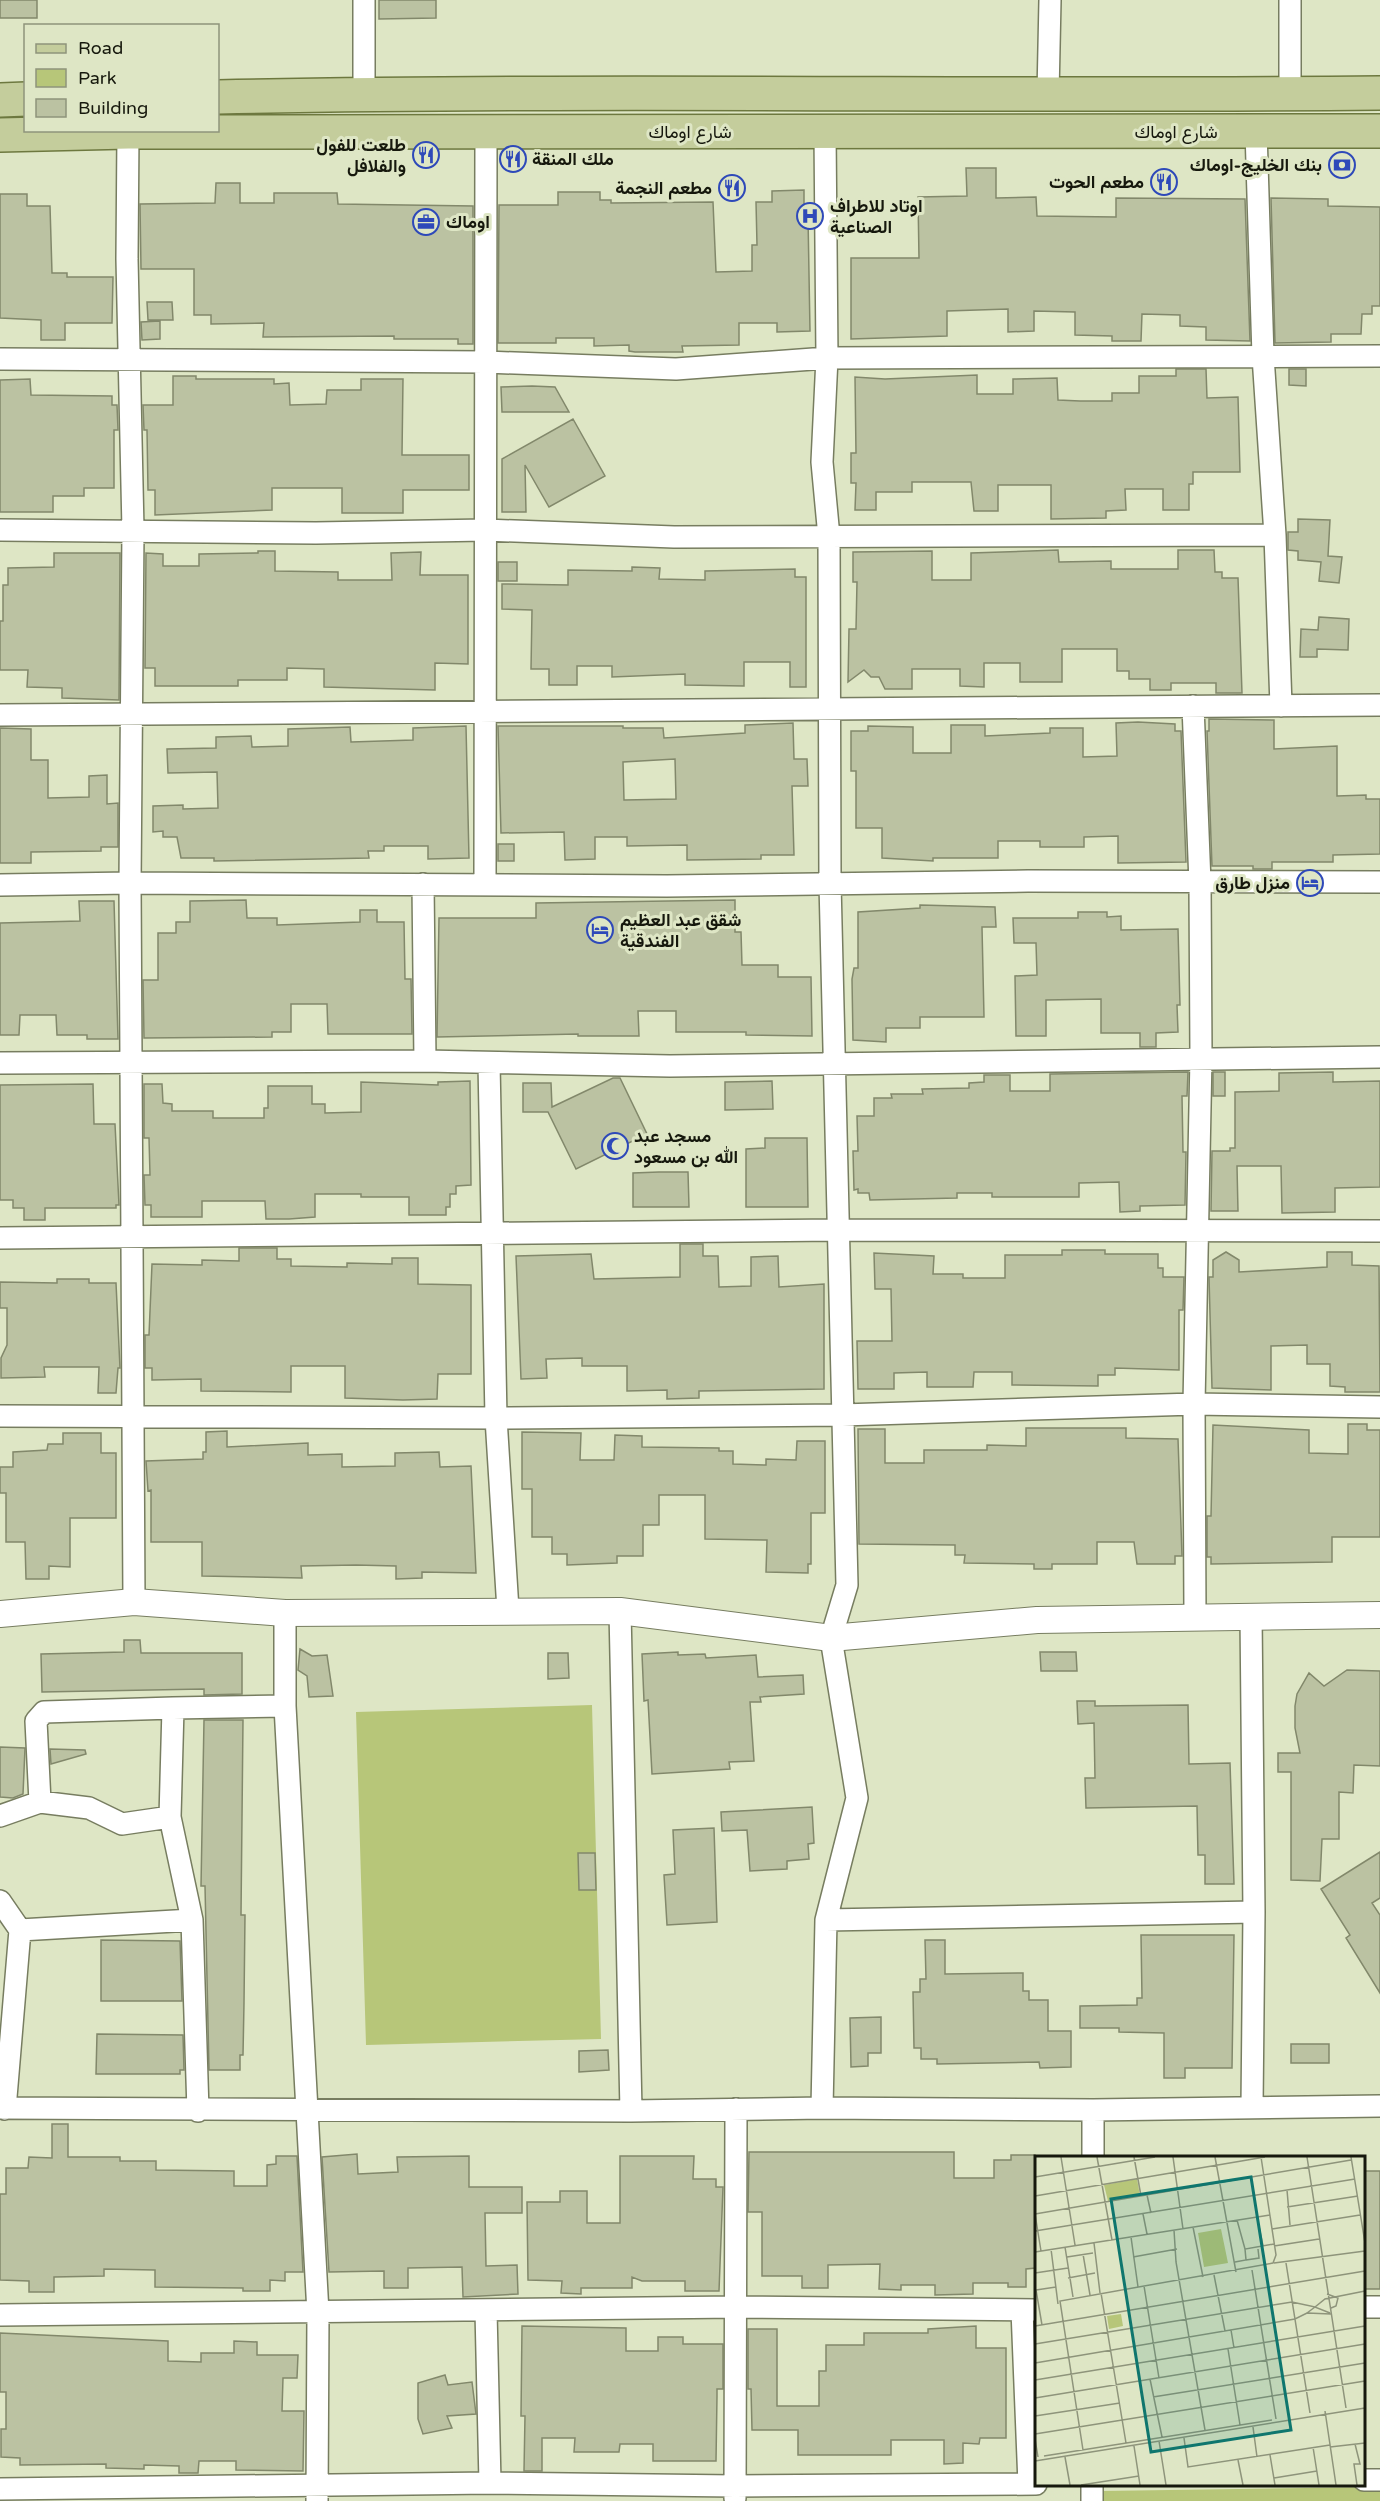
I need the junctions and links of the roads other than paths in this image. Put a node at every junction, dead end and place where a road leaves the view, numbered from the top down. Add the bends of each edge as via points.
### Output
1 (364, 0) edge
2 (1050, 0) edge
3 (1290, 0) edge
4 (1048, 93) junction
5 (1380, 93) edge
6 (364, 94) junction
7 (1290, 94) junction
8 (219, 97) edge
9 (0, 99) edge
10 (24, 99) edge
11 (1256, 131) junction
12 (1380, 131) edge
13 (128, 132) junction
14 (825, 132) junction
15 (486, 133) junction
16 (0, 135) edge
17 (1380, 356) edge
18 (1263, 357) junction
19 (827, 358) junction
20 (0, 359) edge
21 (129, 359) junction
22 (486, 362) junction
23 (0, 530) edge
24 (485, 530) junction
25 (133, 531) junction
26 (1275, 535) junction
27 (829, 537) junction
28 (1380, 705) edge
29 (1193, 706) junction
30 (1281, 706) junction
31 (828, 709) junction
32 (486, 711) junction
33 (132, 713) junction
34 (0, 715) edge
35 (1380, 882) edge
36 (130, 883) junction
37 (830, 883) junction
38 (1200, 883) junction
39 (423, 884) junction
40 (485, 884) junction
41 (0, 885) edge
42 (1201, 1057) junction
43 (1380, 1057) edge
44 (131, 1061) junction
45 (425, 1061) junction
46 (489, 1062) junction
47 (0, 1063) edge
48 (836, 1063) junction
49 (837, 1230) junction
50 (1199, 1232) junction
51 (1380, 1232) edge
52 (491, 1234) junction
53 (0, 1238) edge
54 (132, 1238) junction
55 (1194, 1404) junction
56 (1380, 1407) edge
57 (842, 1415) junction
58 (0, 1416) edge
59 (134, 1416) junction
60 (496, 1418) junction
61 (134, 1602) junction
62 (508, 1610) junction
63 (620, 1611) junction
64 (285, 1613) junction
65 (0, 1614) edge
66 (1251, 1615) junction
67 (1380, 1615) edge
68 (1195, 1616) junction
69 (831, 1638) junction
70 (285, 1706) junction
71 (173, 1708) junction
72 (40, 1802) junction
73 (0, 1816) edge
74 (170, 1817) junction
75 (0, 1901) edge
76 (1254, 1912) junction
77 (192, 1920) junction
78 (826, 1920) junction
79 (20, 1930) junction
80 (1380, 2106) edge
81 (1252, 2107) junction
82 (2, 2108) edge
83 (822, 2108) junction
84 (736, 2109) junction
85 (1093, 2110) junction
86 (198, 2111) junction
87 (307, 2111) junction
88 (631, 2111) junction
89 (1093, 2156) edge
90 (737, 2307) junction
91 (1030, 2310) edge
92 (486, 2311) junction
93 (318, 2313) junction
94 (0, 2314) edge
95 (490, 2482) junction
96 (1033, 2484) edge
97 (0, 2488) edge
98 (317, 2493) edge
99 (735, 2494) edge

1 - 6 street
2 - 4 street
3 - 7 street
4 - 6 main road, شارع اوماك
4 - 7 main road, شارع اوماك
5 - 7 main road, شارع اوماك
6 - 8 main road, شارع اوماك
9 - 10 main road
11 - 12 main road, شارع اوماك
11 - 14 main road, شارع اوماك
11 - 18 street
13 - 15 main road, شارع اوماك
13 - 16 main road, شارع اوماك
13 - 21 street
14 - 15 main road, شارع اوماك
14 - 19 street
15 - 22 street
17 - 18 street
18 - 19 street
18 - 26 street
19 - 22 street via 676,369
19 - 27 street via 822,462
20 - 21 street
21 - 22 street
21 - 25 street
22 - 24 street
23 - 25 street
24 - 25 street
24 - 27 street via 674,537
24 - 32 street
25 - 33 street
26 - 27 street
26 - 30 street
27 - 31 street
28 - 30 street
29 - 30 street
29 - 31 street
29 - 38 street
31 - 32 street
31 - 37 street
32 - 33 street
32 - 40 street
33 - 34 street
33 - 36 street
35 - 38 street
36 - 39 street
36 - 41 street
36 - 44 street
37 - 38 street
37 - 40 street
37 - 48 street
38 - 42 street
39 - 40 street
39 - 45 street
42 - 43 street
42 - 48 street
42 - 50 street
44 - 45 street
44 - 47 street
44 - 54 street
45 - 46 street
46 - 48 street via 670,1066
46 - 52 street
48 - 49 street
49 - 50 street
49 - 52 street
49 - 57 street
50 - 51 street
50 - 55 street
52 - 54 street
52 - 60 street
53 - 54 street
54 - 59 street
55 - 56 street
55 - 57 street
55 - 68 street
57 - 60 street
57 - 69 street via 847,1585
58 - 59 street
59 - 60 street
59 - 61 street
60 - 62 street
61 - 64 street
61 - 65 street
62 - 63 street
62 - 64 street
63 - 69 street
63 - 88 street
64 - 70 street
66 - 67 street
66 - 68 street
66 - 76 street
68 - 69 street via 1037,1620
69 - 78 street via 857,1798
70 - 71 street
70 - 87 street
71 - 72 street via 44,1712 36,1720
71 - 74 street
72 - 73 street
72 - 74 street via 88,1808 122,1824
74 - 77 street
75 - 79 street
76 - 78 street
76 - 81 street
77 - 79 street
77 - 86 street
78 - 83 street
79 - 82 street
80 - 81 street
81 - 85 street
82 - 86 street
83 - 84 street
83 - 85 street
84 - 88 street
84 - 90 street
85 - 89 street
86 - 87 street
87 - 88 street
87 - 93 street
90 - 91 street
90 - 92 street
90 - 99 street
91 - 96 street
92 - 93 street
92 - 95 street
93 - 94 street
93 - 98 street
95 - 98 street
95 - 99 street
96 - 99 street
97 - 98 street

